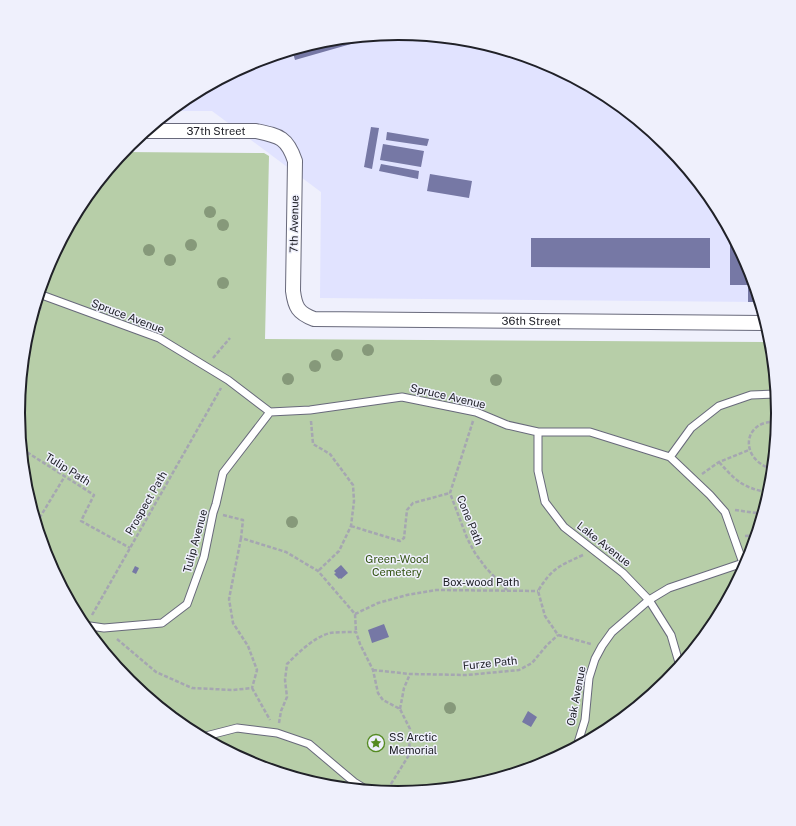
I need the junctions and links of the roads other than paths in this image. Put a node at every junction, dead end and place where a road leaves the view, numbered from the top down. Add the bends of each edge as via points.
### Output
1 (154, 131) edge
2 (284, 140) joint
3 (44, 296) edge
4 (299, 310) joint
5 (760, 323) edge
6 (770, 394) edge
7 (270, 412) junction
8 (538, 432) junction
9 (670, 457) junction
10 (742, 558) edge
11 (739, 566) edge
12 (649, 600) junction
13 (92, 626) edge
14 (678, 659) edge
15 (210, 735) edge
16 (579, 739) edge
17 (357, 784) edge

1 - 2 street, 37th Street via 256,131 272,134
2 - 4 street, 7th Avenue via 291,149 295,161 293,291 294,303
3 - 7 lane, Spruce Avenue via 159,338 228,380
4 - 5 street, 36th Street via 314,319
6 - 9 lane via 751,395 719,406 691,428
7 - 8 lane, Spruce Avenue via 310,410 402,397 476,412 507,425
7 - 13 lane, Tulip Avenue via 223,473 204,557 187,604 162,623 104,628
8 - 9 lane, Spruce Avenue via 590,432
8 - 12 lane, Lake Avenue via 538,471 545,502 564,527 623,572
9 - 10 lane, Spruce Avenue via 725,512
11 - 12 lane, Oak Avenue via 669,588
12 - 14 lane, Lake Avenue via 671,635
12 - 16 lane, Oak Avenue via 612,632 595,659 589,678 585,720
15 - 17 lane via 238,728 277,733 309,744

